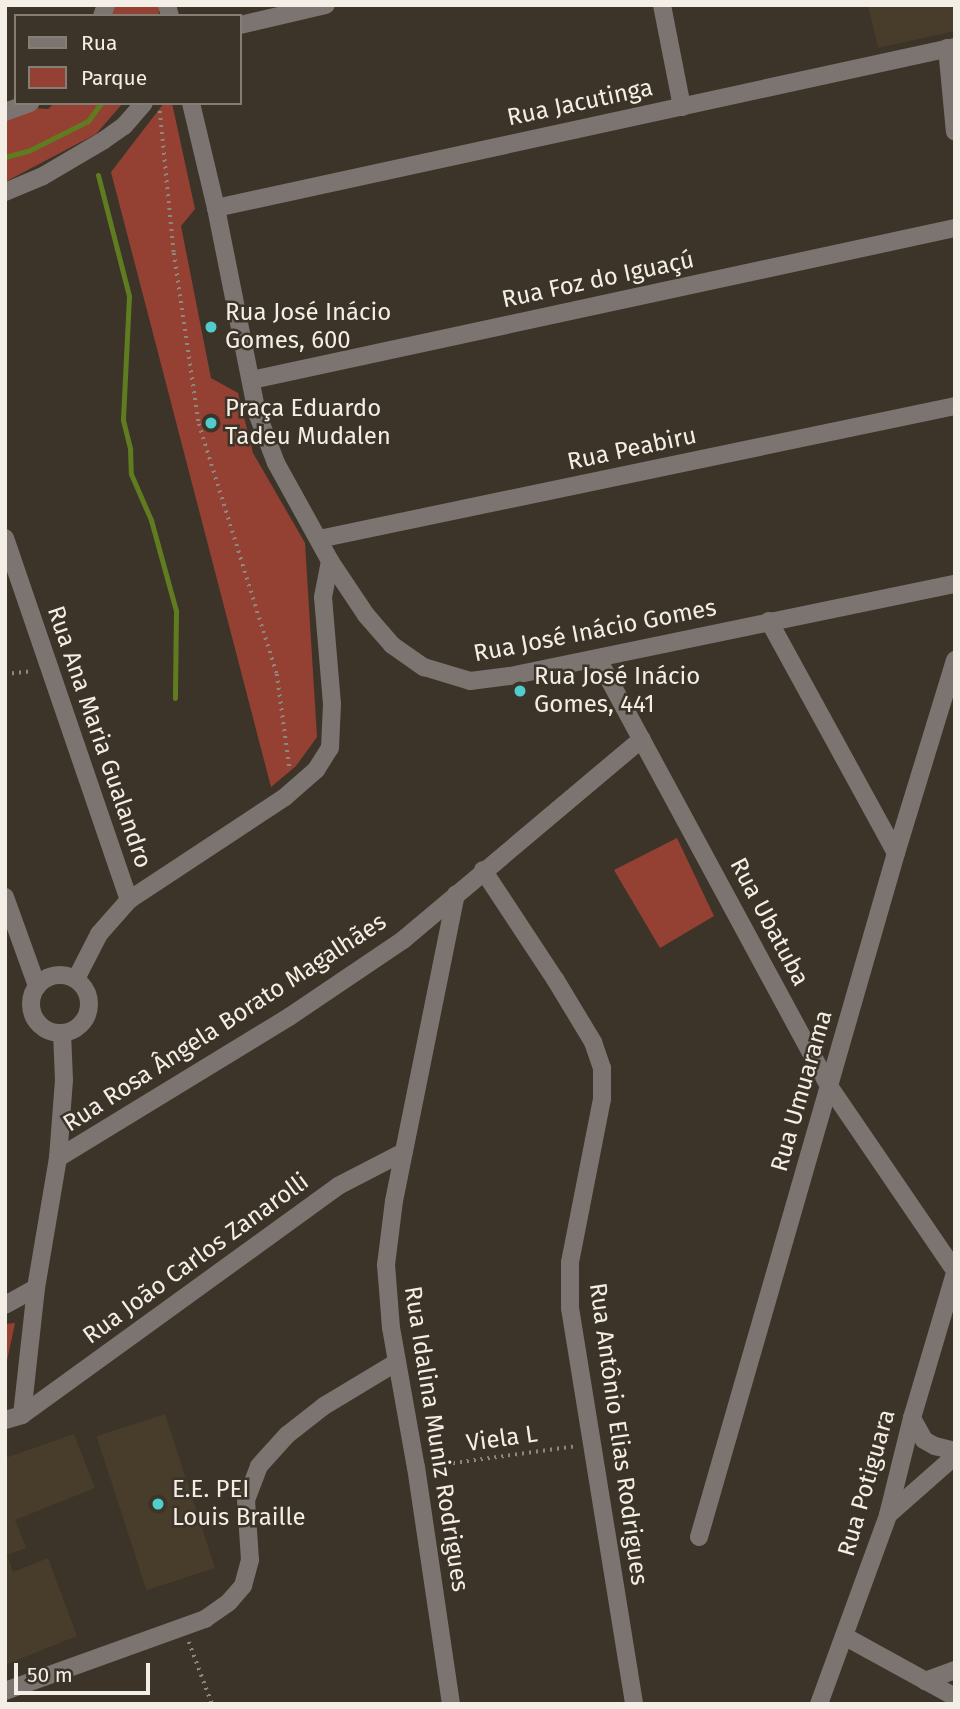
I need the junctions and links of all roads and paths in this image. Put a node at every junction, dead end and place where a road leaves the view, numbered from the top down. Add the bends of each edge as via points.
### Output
1 (326, 5) edge
2 (662, 5) edge
3 (242, 25) edge
4 (951, 47) edge
5 (24, 105) edge
6 (142, 105) edge
7 (158, 105) edge
8 (191, 105) edge
9 (682, 107) junction
10 (5, 112) edge
11 (955, 132) edge
12 (5, 192) edge
13 (216, 208) junction
14 (955, 228) edge
15 (253, 380) junction
16 (955, 406) edge
17 (5, 538) edge
18 (319, 539) junction
19 (330, 561) junction
20 (955, 583) edge
21 (769, 621) junction
22 (598, 659) junction
23 (955, 660) edge
24 (48, 670) junction
25 (5, 674) edge
26 (642, 739) junction
27 (293, 790) junction
28 (896, 853) junction
29 (483, 870) junction
30 (456, 894) junction
31 (5, 897) edge
32 (130, 900) junction
33 (76, 979) junction
34 (37, 986) junction
35 (62, 1033) junction
36 (829, 1086) junction
37 (404, 1152) junction
38 (58, 1158) junction
39 (955, 1272) edge
40 (36, 1287) junction
41 (5, 1305) edge
42 (397, 1362) junction
43 (14, 1417) edge
44 (912, 1418) junction
45 (592, 1443) junction
46 (955, 1451) edge
47 (955, 1456) edge
48 (416, 1468) junction
49 (888, 1515) junction
50 (699, 1537) dead end
51 (183, 1627) junction
52 (844, 1636) junction
53 (955, 1670) edge
54 (925, 1681) junction
55 (5, 1691) edge
56 (955, 1697) edge
57 (212, 1704) edge
58 (451, 1704) edge
59 (634, 1704) edge
60 (819, 1704) edge

1 - 3 street
2 - 9 street
4 - 9 street, Rua Jacutinga
4 - 11 street
5 - 10 street
6 - 12 street via 104,140 43,176
7 - 27 path via 174,253 200,424 277,674
8 - 13 street, Rua José Inácio Gomes
9 - 13 street, Rua Jacutinga
13 - 15 street, Rua José Inácio Gomes
14 - 15 street, Rua Foz do Iguaçú
15 - 18 street, Rua José Inácio Gomes via 257,413 276,463
16 - 18 street, Rua Peabiru
17 - 24 street, Rua Ana Maria Gualandro
18 - 19 street, Rua José Inácio Gomes
19 - 22 street, Rua José Inácio Gomes via 392,645 425,667 470,681
19 - 27 street via 323,597 332,704 330,748 316,770
20 - 21 street, Rua José Inácio Gomes
21 - 22 street, Rua José Inácio Gomes
21 - 28 street
22 - 26 street, Rua Ubatuba
23 - 28 street, Rua Umuarama
24 - 25 path
24 - 32 street, Rua Ana Maria Gualandro
26 - 29 street, Rua Rosa Ângela Borato Magalhães
26 - 36 street, Rua Ubatuba
27 - 32 street via 240,830
28 - 36 street, Rua Umuarama
29 - 30 street, Rua Rosa Ângela Borato Magalhães
29 - 45 street, Rua Antônio Elias Rodrigues via 562,989 593,1042 602,1069 602,1099 570,1262 570,1308
30 - 37 street, Rua Idalina Muniz Rodrigues
30 - 38 street, Rua Rosa Ângela Borato Magalhães via 403,940 289,1017
31 - 34 street
32 - 33 street, Rua Ana Maria Gualandro via 99,934
33 - 34 street via 59,975
33 - 35 street via 87,993 89,1011 79,1026
34 - 35 street via 33,1013 45,1028
35 - 38 street via 64,1080
36 - 39 street, Rua Ubatuba
36 - 50 street, Rua Umuarama
37 - 42 street, Rua Idalina Muniz Rodrigues via 386,1265
37 - 43 street, Rua João Carlos Zanarolli via 338,1186
38 - 40 street
39 - 44 street, Rua Potiguara
40 - 41 street
40 - 43 street
42 - 48 street, Rua Idalina Muniz Rodrigues
42 - 51 street via 324,1406 286,1435 259,1466 246,1500 250,1560 243,1586 205,1619
44 - 46 street via 924,1440
44 - 49 street, Rua Potiguara
45 - 48 path, Viela L
45 - 59 street, Rua Antônio Elias Rodrigues
47 - 49 street
48 - 58 street, Rua Idalina Muniz Rodrigues
49 - 52 street, Rua Potiguara
51 - 55 street
51 - 57 path
52 - 54 street
52 - 60 street, Rua Potiguara
53 - 54 street
54 - 56 street

